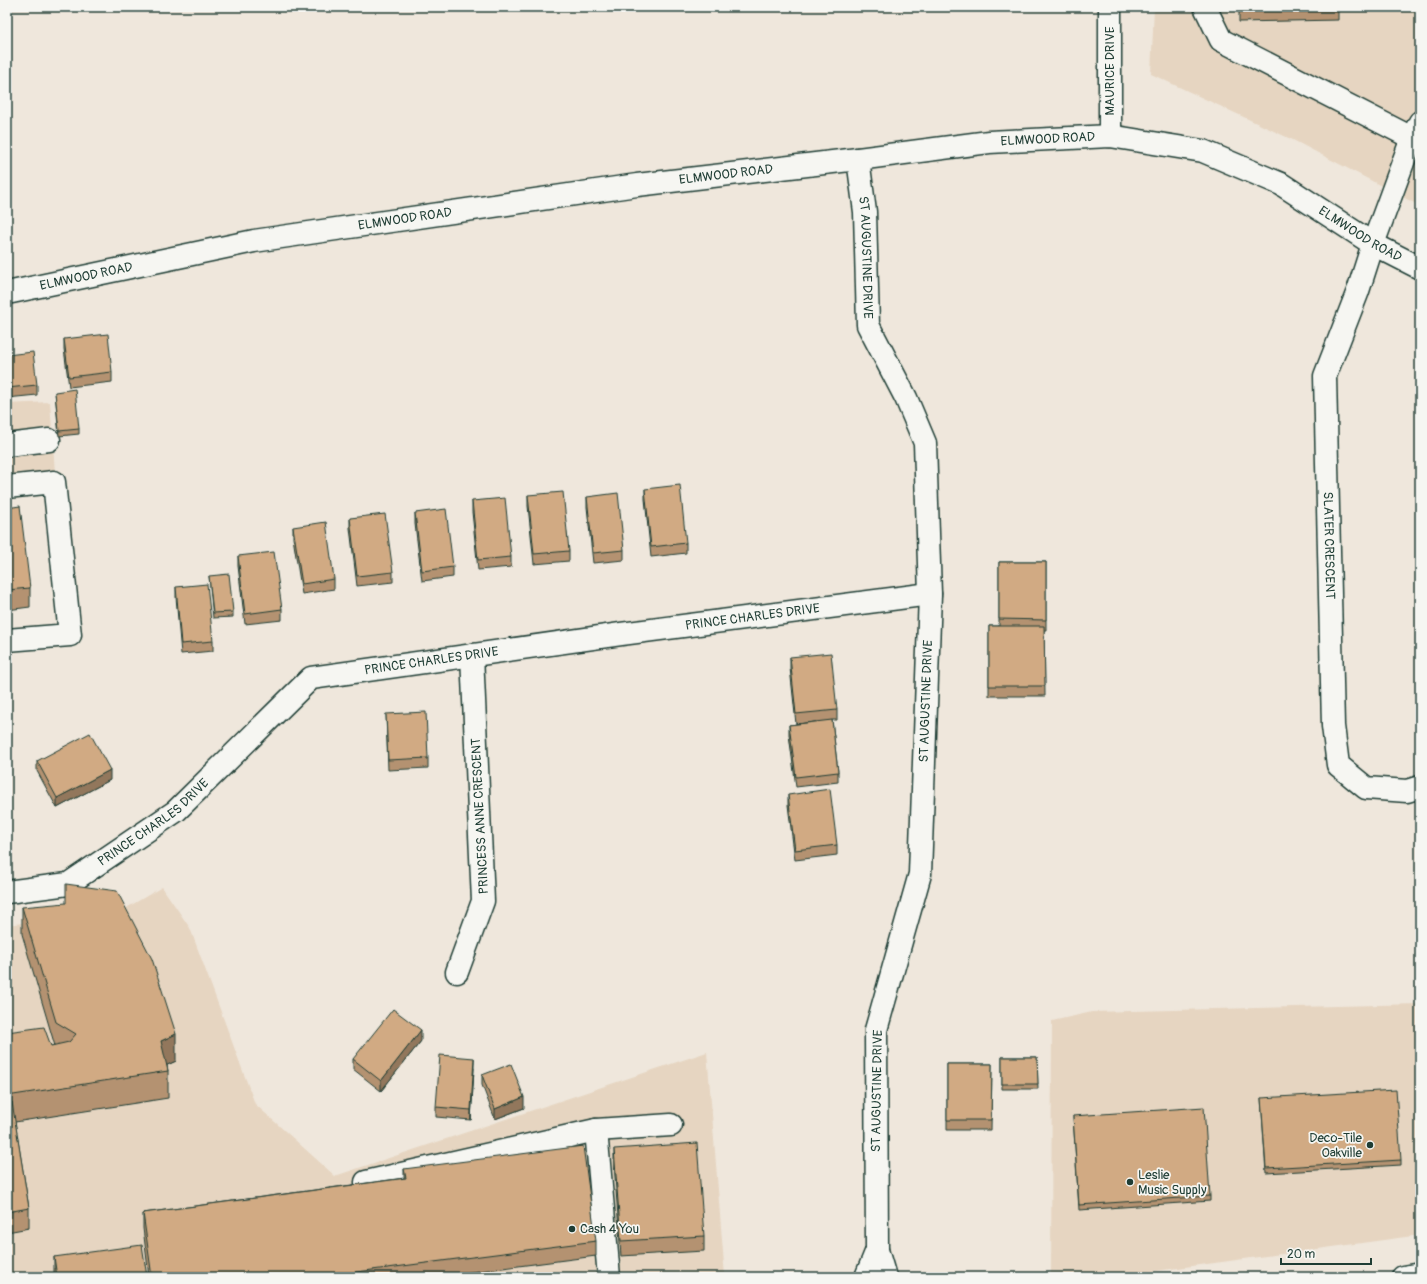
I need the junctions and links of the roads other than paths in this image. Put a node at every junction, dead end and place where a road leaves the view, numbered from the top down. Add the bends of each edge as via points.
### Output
1 (1110, 7) edge
2 (1204, 7) edge
3 (1416, 130) edge
4 (1110, 136) junction
5 (858, 159) junction
6 (1373, 244) junction
7 (1420, 268) edge
8 (7, 293) edge
9 (49, 440) dead end
10 (7, 445) edge
11 (7, 487) edge
12 (930, 594) junction
13 (7, 640) edge
14 (472, 655) junction
15 (1420, 787) edge
16 (7, 892) edge
17 (457, 972) dead end
18 (671, 1125) dead end
19 (596, 1130) junction
20 (366, 1182) edge
21 (876, 1250) junction
22 (1420, 1274) edge
23 (609, 1277) edge
24 (866, 1277) edge
25 (885, 1277) edge
26 (1403, 1277) edge

1 - 4 street, MAURICE DRIVE
2 - 3 street via 1221,40
3 - 6 street, SLATER CRESCENT
4 - 5 street, ELMWOOD ROAD via 989,142
4 - 6 street, ELMWOOD ROAD via 1203,151 1281,184
5 - 8 street, ELMWOOD ROAD via 637,185 254,241
5 - 12 street, ST AUGUSTINE DRIVE via 864,212 868,325 906,398 925,443
6 - 7 street, ELMWOOD ROAD
6 - 15 street, SLATER CRESCENT via 1325,376 1333,726 1338,765 1366,788 1407,791
9 - 10 street
11 - 13 street via 54,482 70,635
12 - 14 street, PRINCE CHARLES DRIVE
12 - 21 street, ST AUGUSTINE DRIVE via 920,874 876,1030
14 - 16 street, PRINCE CHARLES DRIVE via 310,678 176,811 68,884
14 - 17 street, PRINCESS ANNE CRESCENT via 484,901
18 - 19 street
19 - 20 street
19 - 23 street
21 - 24 street, ST AUGUSTINE DRIVE
21 - 25 street, ST AUGUSTINE DRIVE
22 - 26 street

